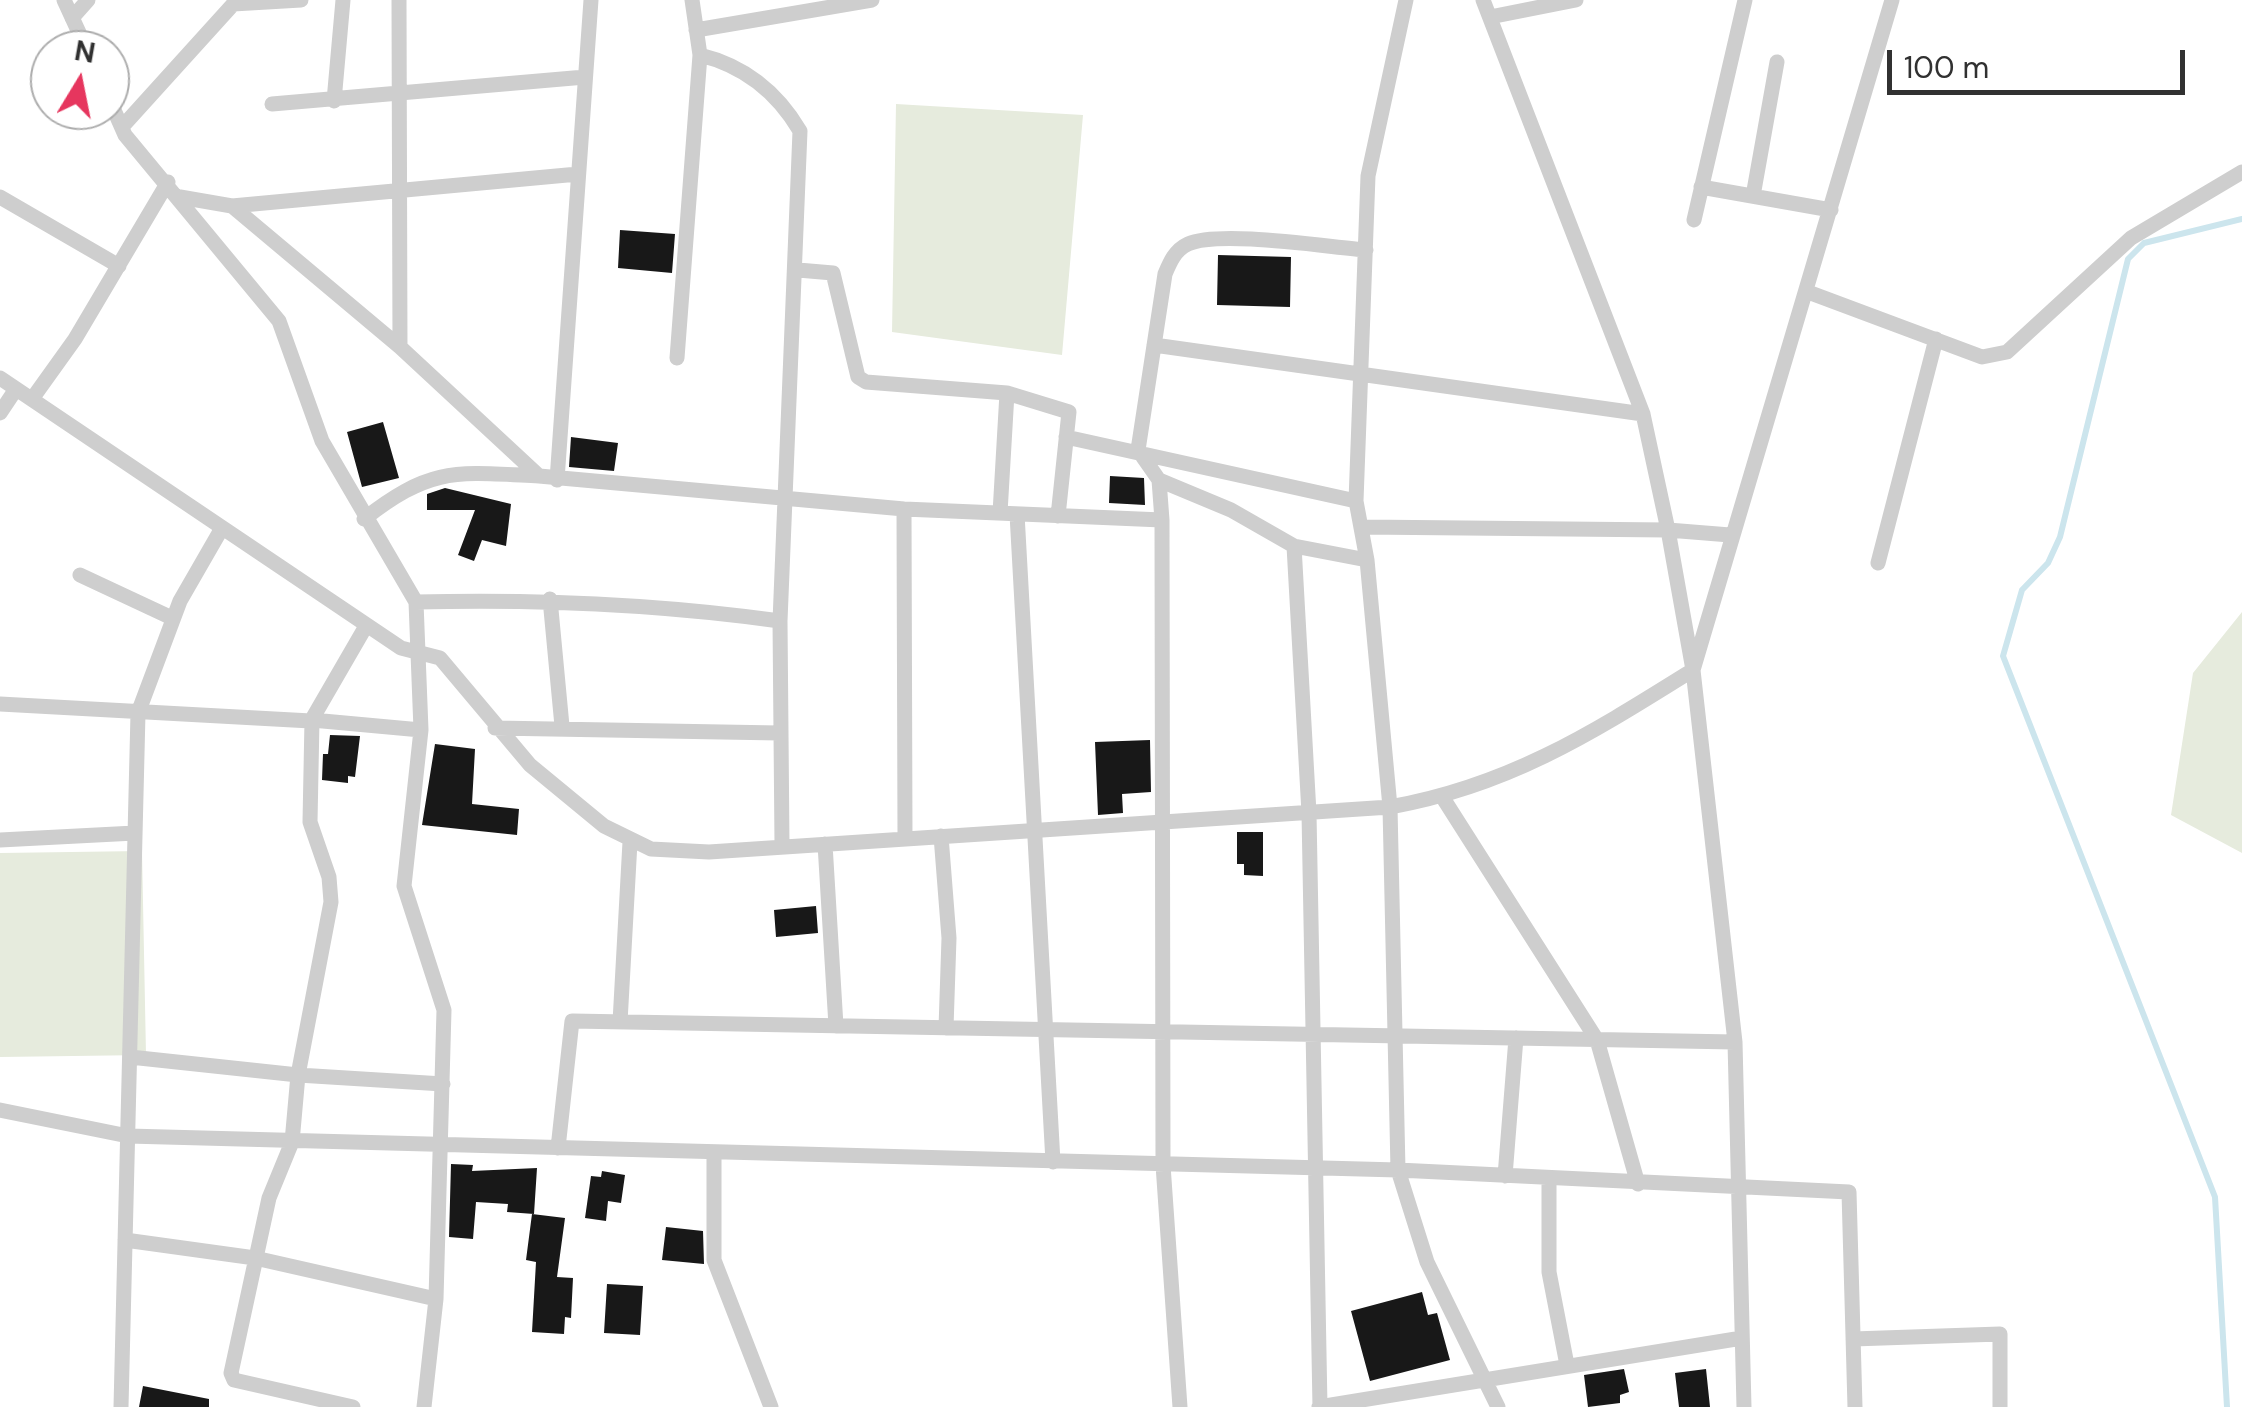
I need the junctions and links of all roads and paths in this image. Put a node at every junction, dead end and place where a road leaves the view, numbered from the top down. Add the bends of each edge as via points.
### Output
1 (64, 0) edge
2 (88, 0) edge
3 (300, 0) edge
4 (343, 0) edge
5 (399, 0) edge
6 (591, 0) edge
7 (692, 0) edge
8 (872, 0) edge
9 (1406, 0) edge
10 (1484, 0) edge
11 (1576, 0) edge
12 (1746, 0) edge
13 (1892, 0) edge
14 (235, 2) edge
15 (1490, 17) junction
16 (72, 18) junction
17 (78, 30) edge
18 (696, 30) junction
19 (700, 55) junction
20 (1777, 62) dead end
21 (584, 78) junction
22 (399, 94) junction
23 (334, 100) junction
24 (272, 104) dead end
25 (130, 119) edge
26 (124, 130) edge
27 (2242, 172) edge
28 (578, 174) junction
29 (168, 182) junction
30 (1701, 187) junction
31 (400, 191) junction
32 (1753, 196) junction
33 (0, 197) edge
34 (180, 197) junction
35 (232, 206) junction
36 (1831, 210) junction
37 (1694, 220) dead end
38 (1366, 250) junction
39 (119, 266) junction
40 (798, 270) junction
41 (1808, 292) junction
42 (1936, 339) junction
43 (1154, 345) junction
44 (400, 347) junction
45 (678, 358) dead end
46 (0, 378) edge
47 (1360, 378) junction
48 (16, 389) junction
49 (1007, 393) junction
50 (32, 400) junction
51 (0, 413) edge
52 (1642, 414) junction
53 (1066, 437) junction
54 (1138, 450) junction
55 (539, 476) junction
56 (557, 480) junction
57 (1160, 480) junction
58 (788, 500) junction
59 (1356, 501) junction
60 (904, 509) junction
61 (1000, 513) junction
62 (1017, 514) junction
63 (1058, 516) junction
64 (364, 519) junction
65 (1162, 520) junction
66 (1363, 527) junction
67 (222, 528) junction
68 (1668, 530) junction
69 (1730, 535) junction
70 (1294, 546) junction
71 (1367, 560) junction
72 (1878, 563) dead end
73 (80, 575) dead end
74 (550, 599) junction
75 (416, 602) junction
76 (172, 618) junction
77 (780, 620) junction
78 (366, 626) junction
79 (418, 653) junction
80 (1693, 670) junction
81 (0, 704) edge
82 (138, 713) junction
83 (312, 720) junction
84 (562, 726) junction
85 (495, 728) junction
86 (421, 730) junction
87 (779, 733) junction
88 (1443, 798) junction
89 (1390, 807) junction
90 (1309, 812) junction
91 (1162, 822) junction
92 (1034, 830) junction
93 (135, 833) junction
94 (941, 836) junction
95 (905, 838) junction
96 (0, 840) edge
97 (630, 842) junction
98 (825, 844) junction
99 (782, 845) junction
100 (620, 1022) junction
101 (836, 1026) junction
102 (946, 1028) junction
103 (1046, 1030) junction
104 (1163, 1032) junction
105 (1313, 1035) junction
106 (1395, 1036) junction
107 (1516, 1038) junction
108 (1597, 1040) junction
109 (1735, 1042) junction
110 (130, 1057) junction
111 (298, 1075) junction
112 (443, 1084) junction
113 (0, 1110) edge
114 (128, 1136) junction
115 (292, 1142) junction
116 (443, 1146) junction
117 (558, 1148) junction
118 (714, 1154) junction
119 (1052, 1162) junction
120 (1163, 1165) junction
121 (1316, 1169) junction
122 (1398, 1170) junction
123 (1505, 1176) junction
124 (1549, 1179) junction
125 (1638, 1184) junction
126 (1739, 1190) junction
127 (125, 1240) junction
128 (254, 1258) junction
129 (436, 1298) junction
130 (1742, 1338) junction
131 (1853, 1339) junction
132 (1567, 1365) junction
133 (1484, 1378) junction
134 (121, 1407) edge
135 (353, 1407) edge
136 (424, 1407) edge
137 (772, 1407) edge
138 (1180, 1407) edge
139 (1320, 1407) edge
140 (1498, 1407) edge
141 (1744, 1407) edge
142 (1855, 1407) edge
143 (2000, 1407) edge

1 - 16 street
2 - 16 street
3 - 14 street
4 - 23 street
5 - 22 street
6 - 21 street
7 - 18 street
8 - 18 street
9 - 38 street via 1372,148
10 - 15 street
11 - 15 street
12 - 30 street
13 - 36 street
14 - 25 street
15 - 52 street
16 - 17 street
18 - 19 street
19 - 40 street via 726,62 762,85 782,101 800,132
19 - 45 street
20 - 32 street
21 - 22 street
21 - 28 street
22 - 23 street
22 - 31 street
23 - 24 street
26 - 29 street
27 - 42 street via 2131,238 2007,352 1982,356
28 - 31 street
28 - 56 street
29 - 34 street
29 - 39 street
30 - 32 street
30 - 37 street
31 - 35 street
31 - 44 street
32 - 36 street
33 - 39 street
34 - 35 street
34 - 64 street via 279,320 322,441
35 - 44 street
36 - 41 street
38 - 43 street via 1229,240 1188,244 1165,274
38 - 47 street
39 - 50 street
40 - 49 street via 834,273 858,376 866,382
40 - 58 street
41 - 42 street
41 - 69 street
42 - 72 street
43 - 47 street
43 - 54 street
44 - 55 street
46 - 48 street
47 - 52 street
47 - 59 street
48 - 50 street
48 - 51 street
49 - 53 street via 1069,412
49 - 61 street
50 - 67 street
52 - 68 street
53 - 54 street
53 - 63 street
54 - 57 street
54 - 59 street
55 - 56 street
55 - 64 street via 428,478
56 - 58 street
57 - 65 street
57 - 70 street
58 - 60 street
58 - 77 street
59 - 66 street
60 - 61 street
60 - 95 street
61 - 62 street
62 - 63 street
62 - 92 street
63 - 65 street
64 - 75 street
65 - 91 street
66 - 68 street
66 - 71 street
67 - 76 street
67 - 78 street
68 - 69 street
68 - 80 street
69 - 80 street
70 - 71 street
70 - 90 street
71 - 89 street
73 - 76 street
74 - 75 street
74 - 77 street
74 - 84 street
75 - 79 street
76 - 82 street
77 - 87 street
78 - 79 street
78 - 83 street
79 - 85 street via 440,658
79 - 86 street
80 - 88 street via 1580,742
80 - 109 street
81 - 82 street
82 - 83 street
82 - 93 street
83 - 86 street
83 - 111 street via 310,822 331,902
84 - 85 street
84 - 87 street
85 - 97 street via 555,790
86 - 112 street via 404,886 444,1010
87 - 99 street
88 - 89 street
88 - 108 street
89 - 90 street
89 - 106 street
90 - 91 street
90 - 105 street
91 - 92 street
91 - 104 street
92 - 94 street
92 - 103 street
93 - 96 street
93 - 110 street
94 - 95 street
94 - 102 street via 949,938
95 - 98 street
97 - 99 street via 709,852
97 - 100 street
98 - 99 street
98 - 101 street
100 - 101 street
100 - 117 street via 572,1021
101 - 102 street
102 - 103 street
103 - 104 street
103 - 119 street
104 - 105 street
104 - 120 street
105 - 106 street
105 - 121 street
106 - 107 street
106 - 122 street
107 - 108 street
107 - 123 street
108 - 109 street
108 - 125 street
109 - 126 street
110 - 111 street
110 - 114 street
111 - 112 street
111 - 115 street
112 - 116 street
113 - 114 street
114 - 115 street
114 - 127 street
115 - 116 street
115 - 128 street
116 - 117 street
116 - 129 street
117 - 118 street
118 - 119 street
118 - 137 street via 714,1260
119 - 120 street
120 - 121 street
120 - 138 street
121 - 122 street
121 - 139 street
122 - 123 street
122 - 133 street via 1427,1262
123 - 124 street
124 - 125 street
124 - 132 street via 1548,1272
125 - 126 street
126 - 130 street
126 - 131 street via 1849,1192
127 - 128 street
127 - 134 street
128 - 129 street
128 - 135 street via 234,1380
129 - 136 street
130 - 132 street
130 - 141 street
131 - 142 street
131 - 143 street via 2000,1334
132 - 133 street
133 - 139 street
133 - 140 street

